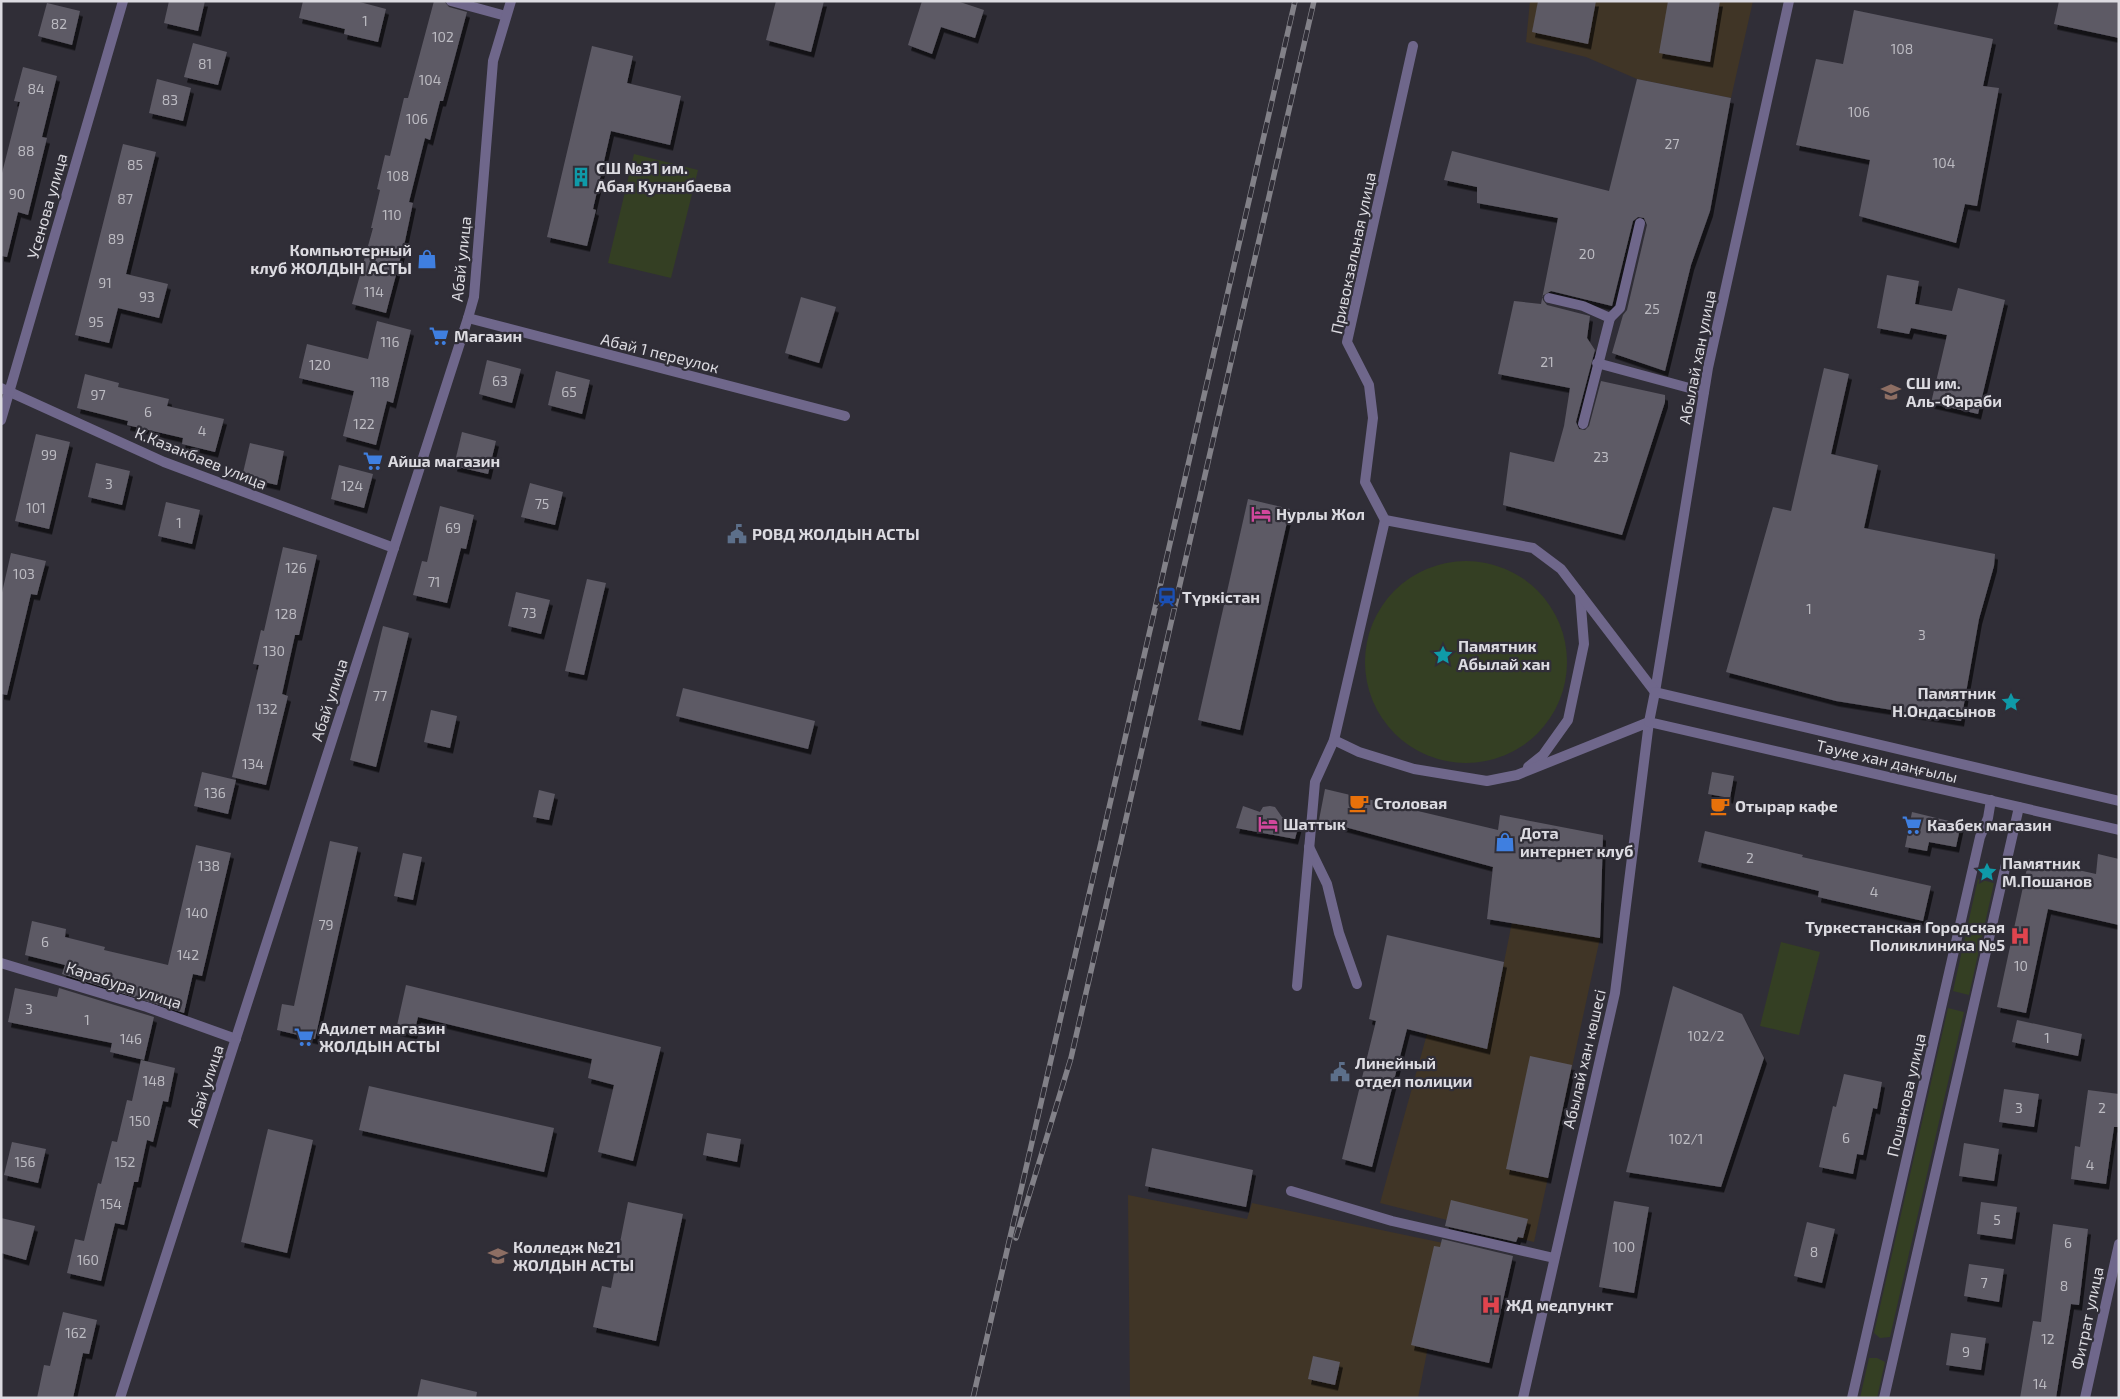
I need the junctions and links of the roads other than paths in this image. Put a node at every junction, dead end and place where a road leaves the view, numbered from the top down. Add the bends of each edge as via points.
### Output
1 (123, 1) edge
2 (450, 1) edge
3 (511, 1) edge
4 (1789, 1) edge
5 (506, 16) junction
6 (1414, 46) dead end
7 (1640, 223) dead end
8 (1549, 298) dead end
9 (468, 318) junction
10 (1610, 318) junction
11 (1597, 363) junction
12 (5, 389) edge
13 (1704, 392) junction
14 (844, 416) dead end
15 (1, 420) edge
16 (1583, 424) dead end
17 (1385, 520) junction
18 (394, 548) junction
19 (1580, 594) junction
20 (1655, 692) junction
21 (1649, 722) junction
22 (1334, 740) junction
23 (1517, 775) junction
24 (1991, 800) junction
25 (2119, 801) edge
26 (2019, 807) junction
27 (2119, 830) edge
28 (1308, 846) junction
29 (1, 962) edge
30 (1357, 984) dead end
31 (1297, 986) dead end
32 (236, 1039) junction
33 (1291, 1191) dead end
34 (2119, 1244) edge
35 (1554, 1258) junction
36 (120, 1398) edge
37 (1522, 1398) edge
38 (1852, 1398) edge
39 (1884, 1398) edge
40 (2085, 1398) edge

1 - 12 street, Усенова улица
2 - 5 street
3 - 5 street, Абай улица
4 - 13 street, Абылай хан улица
5 - 9 street, Абай улица via 493,61 474,297
6 - 17 street, Привокзальная улица via 1347,342 1369,385 1372,418 1365,482
7 - 10 street via 1620,308
8 - 10 street via 1583,306
9 - 14 street, Абай 1 переулок
9 - 18 street, Абай улица
10 - 11 street
11 - 13 street
11 - 16 street
12 - 15 street, Усенова улица
12 - 18 street, К.Казакбаев улица via 164,462
13 - 20 street, Абылай хан улица
17 - 19 street via 1533,548 1561,569
17 - 22 street
18 - 32 street, Абай улица
19 - 20 street
19 - 23 street via 1584,644 1568,720 1543,755
20 - 21 street, Абылай хан улица
20 - 25 street, Тәуке хан даңғылы
21 - 23 street
21 - 24 street, Тәуке хан даңғылы
21 - 35 street, Абылай хан көшесі via 1615,993
22 - 23 street via 1414,770 1487,782
22 - 28 street via 1315,782
24 - 26 street, Тәуке хан даңғылы
24 - 38 street, Пошанова улица
26 - 27 street, Тәуке хан даңғылы
26 - 39 street
28 - 30 street via 1326,884
28 - 31 street
29 - 32 street, Карабура улица via 147,1007
32 - 36 street, Абай улица
33 - 35 street via 1392,1221
34 - 40 street, Фитрат улица
35 - 37 street, Абылай хан көшесі

